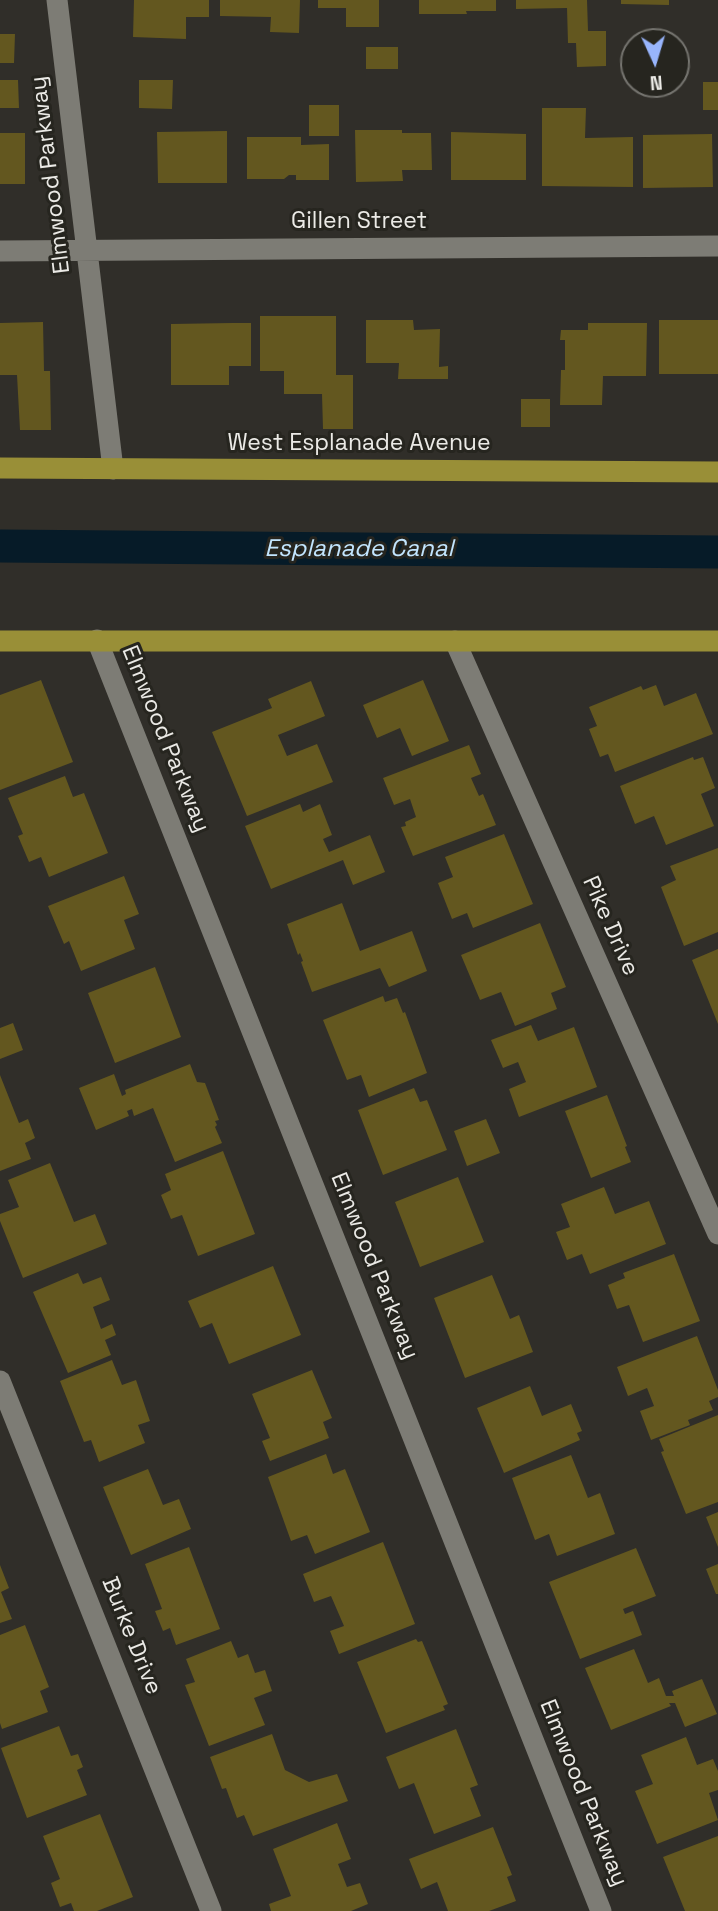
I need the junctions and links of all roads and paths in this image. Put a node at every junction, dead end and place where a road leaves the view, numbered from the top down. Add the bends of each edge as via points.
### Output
1 (57, 0) edge
2 (718, 246) edge
3 (87, 250) junction
4 (0, 251) edge
5 (0, 468) edge
6 (113, 469) junction
7 (718, 472) edge
8 (97, 640) junction
9 (0, 641) edge
10 (455, 641) junction
11 (718, 641) edge
12 (718, 1234) edge
13 (0, 1381) edge
14 (211, 1911) edge
15 (601, 1911) edge

1 - 3 street, Elmwood Parkway
2 - 3 street, Gillen Street
3 - 4 street, Gillen Street
3 - 6 street, Elmwood Parkway
5 - 6 main road, West Esplanade Avenue
6 - 7 main road, West Esplanade Avenue
8 - 9 main road
8 - 10 main road
8 - 15 street, Elmwood Parkway
10 - 11 main road
10 - 12 street, Pike Drive
13 - 14 street, Burke Drive

